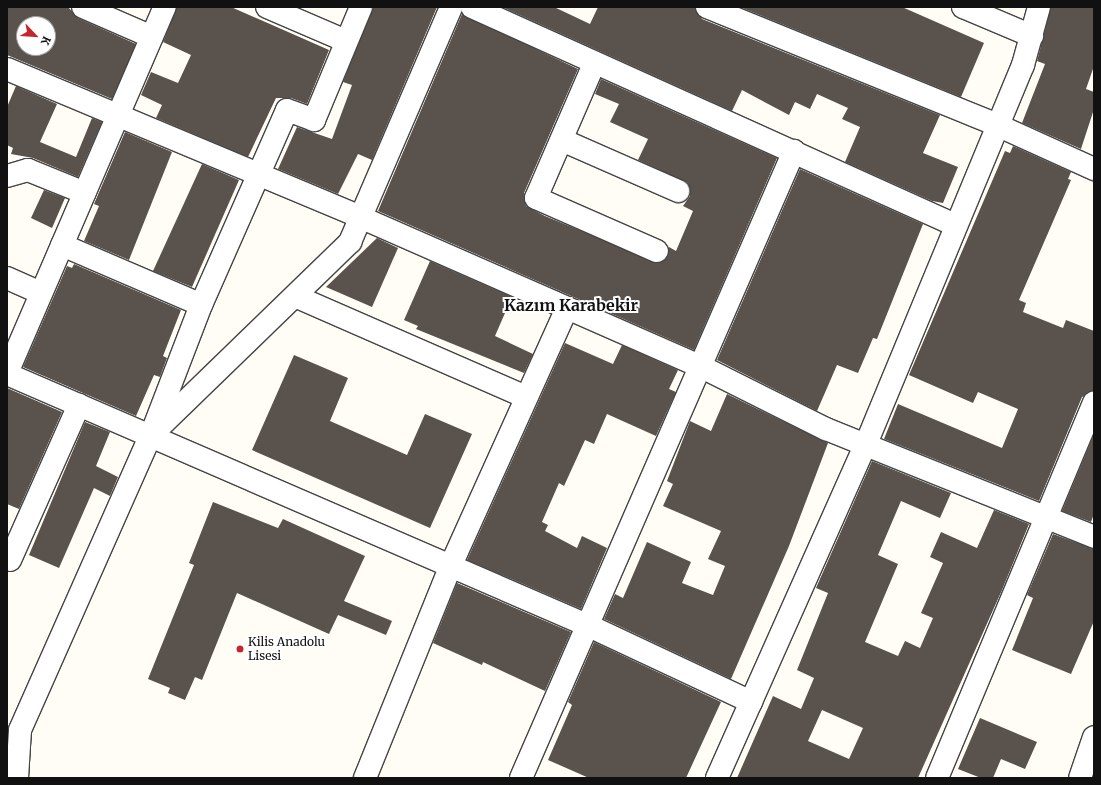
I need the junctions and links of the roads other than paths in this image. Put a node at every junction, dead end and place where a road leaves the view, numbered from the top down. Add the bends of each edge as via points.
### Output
1 (83, 7) edge
2 (165, 7) edge
3 (267, 7) edge
4 (361, 7) edge
5 (452, 7) edge
6 (472, 7) edge
7 (707, 7) edge
8 (963, 7) edge
9 (1039, 7) edge
10 (1032, 36) junction
11 (152, 37) junction
12 (346, 41) junction
13 (594, 64) junction
14 (7, 69) edge
15 (120, 115) junction
16 (997, 126) junction
17 (562, 140) junction
18 (794, 151) junction
19 (1094, 169) edge
20 (258, 174) junction
21 (7, 176) edge
22 (678, 191) dead end
23 (85, 193) junction
24 (360, 217) junction
25 (955, 225) junction
26 (62, 245) junction
27 (657, 251) dead end
28 (7, 278) edge
29 (41, 293) junction
30 (297, 297) junction
31 (201, 305) junction
32 (567, 308) junction
33 (700, 366) junction
34 (7, 373) edge
35 (526, 397) junction
36 (1094, 402) edge
37 (79, 405) junction
38 (150, 436) junction
39 (866, 444) junction
40 (1046, 518) junction
41 (1094, 537) edge
42 (10, 560) dead end
43 (451, 565) junction
44 (589, 626) junction
45 (751, 702) junction
46 (13, 727) edge
47 (1094, 737) edge
48 (16, 778) edge
49 (365, 778) edge
50 (521, 778) edge
51 (717, 778) edge
52 (937, 778) edge
53 (1080, 778) edge

1 - 11 street
2 - 11 street
3 - 12 street
4 - 12 street
5 - 24 street
6 - 13 street
7 - 16 street
8 - 10 street
9 - 10 street
10 - 16 street
11 - 15 street
12 - 20 street via 314,120 286,110
13 - 17 street
13 - 18 street
14 - 15 street
15 - 20 street
15 - 23 street
16 - 19 street
16 - 25 street
17 - 22 street
17 - 27 street via 536,198
18 - 25 street
18 - 33 street
20 - 24 street
20 - 31 street
21 - 23 street via 28,170
23 - 26 street
24 - 30 street via 350,242
24 - 32 street
25 - 39 street
26 - 29 street
26 - 31 street
28 - 29 street
29 - 34 street
30 - 35 street
30 - 38 street
31 - 38 street
32 - 33 street
32 - 35 street
33 - 39 street via 826,429
33 - 44 street
34 - 37 street
35 - 43 street
36 - 40 street
37 - 38 street
37 - 42 street
38 - 43 street
38 - 46 street
39 - 40 street
39 - 45 street
40 - 41 street
40 - 52 street
43 - 44 street
43 - 49 street
44 - 45 street
44 - 50 street
45 - 51 street
46 - 48 street
47 - 53 street

